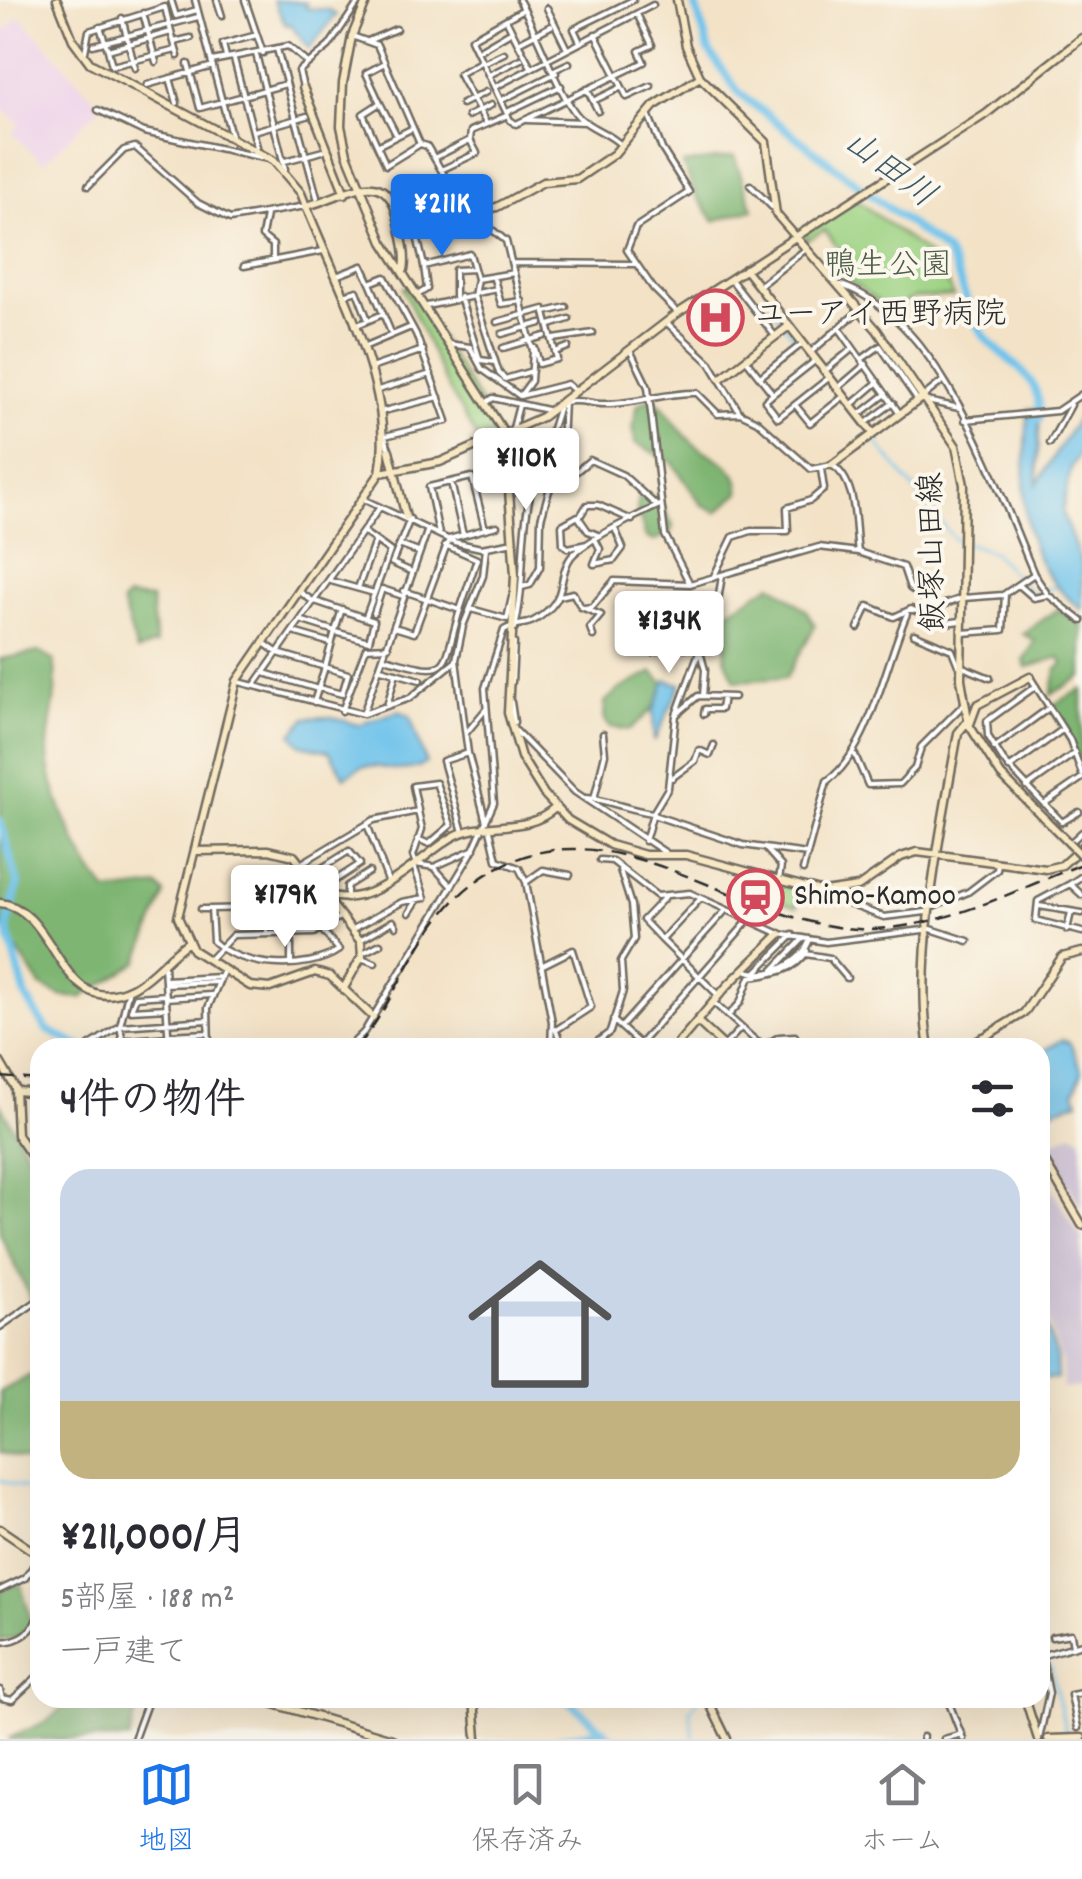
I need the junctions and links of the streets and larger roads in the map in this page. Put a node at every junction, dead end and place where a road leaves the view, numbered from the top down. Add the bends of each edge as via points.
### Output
1 (57, 0) edge
2 (171, 0) edge
3 (195, 0) edge
4 (218, 0) edge
5 (245, 0) edge
6 (360, 0) edge
7 (367, 0) edge
8 (519, 0) edge
9 (633, 0) edge
10 (677, 0) edge
11 (623, 5) junction
12 (653, 5) dead end
13 (547, 8) dead end
14 (524, 9) junction
15 (143, 13) junction
16 (198, 13) junction
17 (637, 14) junction
18 (222, 16) dead end
19 (629, 17) junction
20 (122, 18) junction
21 (507, 21) junction
22 (170, 24) junction
23 (551, 26) dead end
24 (100, 27) junction
25 (396, 29) dead end
26 (148, 30) junction
27 (512, 31) junction
28 (172, 32) junction
29 (258, 34) junction
30 (536, 34) junction
31 (595, 34) junction
32 (127, 36) junction
33 (352, 36) junction
34 (150, 38) junction
35 (191, 38) dead end
36 (1082, 38) edge
37 (367, 41) junction
38 (106, 42) junction
39 (174, 42) junction
40 (580, 42) junction
41 (518, 43) junction
42 (129, 44) junction
43 (93, 45) dead end
44 (567, 48) junction
45 (278, 49) junction
46 (108, 50) junction
47 (477, 51) junction
48 (263, 52) junction
49 (504, 53) dead end
50 (256, 54) junction
51 (154, 55) junction
52 (84, 57) junction
53 (226, 57) junction
54 (234, 58) junction
55 (548, 58) junction
56 (521, 60) dead end
57 (133, 61) junction
58 (156, 62) dead end
59 (483, 62) junction
60 (308, 63) junction
61 (569, 63) dead end
62 (188, 64) dead end
63 (212, 64) junction
64 (382, 64) junction
65 (531, 66) junction
66 (135, 68) dead end
67 (190, 72) junction
68 (555, 72) junction
69 (489, 75) junction
70 (615, 76) junction
71 (700, 77) junction
72 (170, 78) junction
73 (602, 82) junction
74 (536, 83) junction
75 (148, 84) dead end
76 (286, 84) junction
77 (562, 86) junction
78 (652, 86) dead end
79 (303, 87) joint
80 (621, 87) junction
81 (495, 88) junction
82 (265, 90) junction
83 (587, 90) junction
84 (486, 92) dead end
85 (608, 94) junction
86 (542, 95) junction
87 (244, 96) junction
88 (474, 99) junction
89 (568, 99) junction
90 (501, 100) junction
91 (222, 101) junction
92 (177, 102) dead end
93 (593, 102) junction
94 (380, 103) junction
95 (462, 104) dead end
96 (491, 105) dead end
97 (98, 110) dead end
98 (480, 111) junction
99 (598, 111) dead end
100 (647, 112) junction
101 (508, 114) junction
102 (308, 116) dead end
103 (468, 116) dead end
104 (296, 119) junction
105 (524, 120) junction
106 (586, 122) junction
107 (486, 123) junction
108 (275, 126) junction
109 (413, 128) junction
110 (254, 132) junction
111 (397, 136) junction
112 (232, 138) junction
113 (470, 140) junction
114 (420, 144) junction
115 (258, 146) dead end
116 (379, 146) junction
117 (622, 146) junction
118 (324, 151) dead end
119 (306, 155) junction
120 (436, 157) junction
121 (274, 161) junction
122 (285, 165) junction
123 (442, 170) junction
124 (88, 186) dead end
125 (750, 186) dead end
126 (358, 189) junction
127 (346, 194) junction
128 (317, 197) dead end
129 (306, 206) junction
130 (772, 207) junction
131 (470, 213) junction
132 (266, 215) junction
133 (415, 225) junction
134 (400, 228) junction
135 (794, 235) junction
136 (806, 249) junction
137 (323, 251) junction
138 (454, 258) junction
139 (273, 260) junction
140 (512, 263) junction
141 (634, 264) junction
142 (244, 266) dead end
143 (424, 266) junction
144 (474, 269) junction
145 (745, 269) junction
146 (456, 270) junction
147 (403, 271) junction
148 (514, 274) junction
149 (334, 277) junction
150 (477, 279) junction
151 (494, 279) junction
152 (730, 279) junction
153 (370, 283) junction
154 (841, 285) junction
155 (758, 286) junction
156 (497, 289) junction
157 (420, 294) junction
158 (475, 295) junction
159 (341, 296) junction
160 (457, 297) junction
161 (522, 300) junction
162 (427, 306) junction
163 (566, 307) dead end
164 (861, 309) junction
165 (545, 312) junction
166 (678, 313) junction
167 (383, 314) junction
168 (526, 314) junction
169 (368, 320) junction
170 (569, 320) dead end
171 (497, 322) dead end
172 (666, 322) junction
173 (541, 324) dead end
174 (548, 325) junction
175 (354, 326) junction
176 (789, 326) junction
177 (412, 327) junction
178 (529, 327) junction
179 (839, 328) junction
180 (593, 332) dead end
181 (502, 334) dead end
182 (392, 335) junction
183 (544, 336) dead end
184 (775, 336) junction
185 (552, 339) junction
186 (532, 340) junction
187 (803, 343) junction
188 (448, 344) junction
189 (568, 347) dead end
190 (362, 348) junction
191 (502, 348) dead end
192 (854, 348) junction
193 (547, 349) dead end
194 (629, 349) junction
195 (423, 350) junction
196 (536, 352) junction
197 (555, 352) junction
198 (813, 356) junction
199 (746, 360) junction
200 (864, 361) junction
201 (495, 362) junction
202 (369, 369) junction
203 (532, 371) junction
204 (431, 374) junction
205 (827, 374) junction
206 (760, 378) junction
207 (720, 379) junction
208 (944, 380) junction
209 (878, 382) junction
210 (838, 388) junction
211 (574, 390) junction
212 (374, 391) junction
213 (950, 391) junction
214 (773, 394) junction
215 (886, 394) junction
216 (1082, 394) edge
217 (520, 396) junction
218 (844, 396) junction
219 (439, 397) junction
220 (650, 397) junction
221 (927, 400) junction
222 (486, 403) junction
223 (560, 404) junction
224 (893, 404) junction
225 (795, 405) junction
226 (851, 405) junction
227 (519, 406) junction
228 (1070, 406) junction
229 (959, 408) junction
230 (379, 412) junction
231 (740, 413) junction
232 (859, 414) junction
233 (900, 414) junction
234 (965, 420) junction
235 (866, 423) junction
236 (510, 432) junction
237 (874, 433) junction
238 (1050, 443) dead end
239 (386, 445) junction
240 (538, 459) junction
241 (561, 465) junction
242 (832, 465) junction
243 (821, 469) junction
244 (395, 472) junction
245 (380, 473) junction
246 (534, 478) junction
247 (450, 482) junction
248 (365, 500) junction
249 (658, 506) junction
250 (380, 507) junction
251 (578, 516) junction
252 (408, 518) junction
253 (632, 520) junction
254 (497, 526) dead end
255 (428, 529) junction
256 (485, 529) junction
257 (616, 531) junction
258 (363, 532) junction
259 (439, 534) junction
260 (463, 534) junction
261 (602, 537) junction
262 (449, 539) junction
263 (375, 540) junction
264 (596, 541) junction
265 (514, 542) junction
266 (398, 544) junction
267 (445, 545) junction
268 (589, 545) junction
269 (486, 548) junction
270 (418, 552) junction
271 (858, 552) junction
272 (410, 571) junction
273 (1034, 574) junction
274 (722, 576) junction
275 (519, 577) junction
276 (713, 578) junction
277 (329, 580) junction
278 (1021, 583) junction
279 (690, 584) junction
280 (522, 587) junction
281 (358, 588) junction
282 (300, 592) junction
283 (374, 593) junction
284 (403, 594) junction
285 (1005, 594) junction
286 (1048, 595) junction
287 (560, 596) junction
288 (514, 597) junction
289 (424, 598) junction
290 (963, 598) junction
291 (315, 602) junction
292 (584, 608) junction
293 (342, 609) junction
294 (472, 609) junction
295 (460, 610) junction
296 (374, 613) dead end
297 (907, 614) junction
298 (366, 616) junction
299 (301, 621) junction
300 (962, 621) junction
301 (1082, 621) edge
302 (513, 626) junction
303 (394, 627) junction
304 (858, 628) dead end
305 (335, 631) junction
306 (293, 632) junction
307 (962, 633) junction
308 (914, 634) dead end
309 (594, 636) dead end
310 (264, 643) junction
311 (331, 643) junction
312 (388, 646) junction
313 (698, 648) junction
314 (652, 652) dead end
315 (278, 653) junction
316 (384, 658) junction
317 (456, 660) junction
318 (962, 666) junction
319 (324, 667) junction
320 (381, 669) junction
321 (264, 673) junction
322 (396, 673) junction
323 (1030, 677) joint
324 (990, 678) dead end
325 (420, 680) dead end
326 (237, 681) junction
327 (254, 686) junction
328 (1036, 686) junction
329 (318, 688) junction
330 (703, 696) junction
331 (723, 697) junction
332 (734, 697) dead end
333 (314, 703) junction
334 (964, 705) junction
335 (388, 706) junction
336 (1049, 708) junction
337 (486, 709) junction
338 (342, 711) junction
339 (363, 714) junction
340 (704, 714) dead end
341 (676, 715) junction
342 (969, 723) junction
343 (1063, 730) junction
344 (603, 734) dead end
345 (466, 737) junction
346 (714, 745) dead end
347 (994, 748) junction
348 (855, 750) junction
349 (468, 753) junction
350 (1075, 753) junction
351 (1010, 768) junction
352 (1082, 776) edge
353 (669, 781) junction
354 (1028, 787) junction
355 (584, 798) junction
356 (594, 799) junction
357 (1044, 804) junction
358 (556, 808) junction
359 (418, 811) junction
360 (1079, 812) dead end
361 (653, 814) junction
362 (486, 822) junction
363 (366, 824) junction
364 (486, 831) junction
365 (463, 832) junction
366 (1082, 832) edge
367 (418, 839) junction
368 (645, 841) junction
369 (1070, 843) junction
370 (1082, 847) edge
371 (474, 849) junction
372 (766, 849) junction
373 (195, 851) junction
374 (666, 853) junction
375 (807, 854) junction
376 (938, 854) junction
377 (1082, 856) edge
378 (600, 860) dead end
379 (302, 863) junction
380 (998, 863) junction
381 (415, 865) junction
382 (322, 868) junction
383 (434, 868) junction
384 (620, 870) junction
385 (803, 870) dead end
386 (369, 872) dead end
387 (311, 875) junction
388 (570, 875) dead end
389 (1082, 876) edge
390 (779, 880) junction
391 (388, 881) junction
392 (526, 882) junction
393 (1070, 884) junction
394 (451, 886) junction
395 (324, 892) junction
396 (842, 892) junction
397 (1082, 895) edge
398 (665, 897) junction
399 (700, 898) junction
400 (347, 899) junction
401 (418, 899) junction
402 (4, 904) edge
403 (1039, 906) junction
404 (266, 908) junction
405 (201, 909) dead end
406 (211, 909) junction
407 (929, 909) junction
408 (726, 910) junction
409 (1071, 912) junction
410 (1082, 913) edge
411 (408, 914) dead end
412 (342, 915) junction
413 (750, 920) junction
414 (396, 926) dead end
415 (323, 928) junction
416 (931, 929) junction
417 (353, 930) junction
418 (1067, 930) junction
419 (1082, 932) edge
420 (267, 934) junction
421 (291, 934) junction
422 (780, 934) junction
423 (793, 935) junction
424 (360, 940) junction
425 (662, 940) junction
426 (808, 941) junction
427 (968, 941) dead end
428 (187, 943) junction
429 (380, 944) dead end
430 (219, 946) junction
431 (1082, 952) edge
432 (806, 954) junction
433 (362, 956) junction
434 (681, 959) junction
435 (164, 961) junction
436 (291, 961) junction
437 (209, 962) junction
438 (375, 964) dead end
439 (543, 964) junction
440 (773, 970) junction
441 (749, 973) junction
442 (221, 977) junction
443 (700, 978) junction
444 (847, 978) dead end
445 (165, 982) junction
446 (344, 988) junction
447 (129, 989) junction
448 (212, 995) junction
449 (166, 996) junction
450 (716, 1000) junction
451 (167, 1008) junction
452 (373, 1016) junction
453 (728, 1016) junction
454 (208, 1020) junction
455 (612, 1020) junction
456 (552, 1022) junction
457 (698, 1022) junction
458 (168, 1023) junction
459 (120, 1026) junction
460 (621, 1027) junction
461 (741, 1028) junction
462 (556, 1030) junction
463 (208, 1033) junction
464 (168, 1036) junction
465 (795, 1036) dead end
466 (101, 1038) edge
467 (122, 1038) edge
468 (149, 1038) edge
469 (208, 1038) edge
470 (356, 1038) edge
471 (552, 1038) edge
472 (560, 1038) edge
473 (602, 1038) edge
474 (633, 1038) edge
475 (649, 1038) edge
476 (686, 1038) edge
477 (715, 1038) edge
478 (732, 1038) edge
479 (755, 1038) edge
480 (772, 1038) edge
481 (928, 1038) edge
482 (983, 1038) edge
483 (0, 1062) edge
484 (15, 1089) junction
485 (30, 1091) edge
486 (30, 1154) edge
487 (1050, 1170) edge
488 (1082, 1225) edge
489 (30, 1306) edge
490 (0, 1328) edge
491 (0, 1530) edge
492 (30, 1550) edge
493 (30, 1571) edge
494 (0, 1590) edge
495 (30, 1632) edge
496 (1052, 1637) dead end
497 (0, 1642) edge
498 (1082, 1644) edge
499 (1074, 1647) junction
500 (1050, 1654) edge
501 (30, 1683) edge
502 (0, 1690) edge
503 (1082, 1693) edge
504 (1071, 1696) junction
505 (1062, 1698) dead end
506 (145, 1708) edge
507 (288, 1708) edge
508 (474, 1708) edge
509 (712, 1708) edge
510 (951, 1708) edge
511 (1028, 1708) edge
512 (1045, 1708) edge
513 (1080, 1727) edge
514 (962, 1736) edge
515 (1072, 1736) junction
516 (1082, 1738) edge
517 (134, 1739) edge
518 (392, 1739) edge
519 (476, 1739) edge
520 (727, 1739) edge
521 (944, 1739) edge
522 (1039, 1739) edge
523 (1048, 1739) edge

1 - 52 street
2 - 16 street via 176,16
3 - 16 street
4 - 18 street
5 - 29 street
6 - 60 street via 336,37
7 - 33 street
8 - 14 street
9 - 11 street
10 - 71 street
11 - 19 street
11 - 40 street via 574,30
12 - 17 street
13 - 44 street
14 - 21 street
14 - 30 street
15 - 20 street
15 - 22 street via 165,7
15 - 26 street
16 - 22 street
16 - 63 street
17 - 19 street
17 - 70 street via 652,45 639,51 644,62
19 - 31 street
20 - 24 street
20 - 32 street
21 - 27 street
21 - 47 street via 471,39
22 - 26 street
22 - 28 street
23 - 30 street
24 - 38 street
24 - 52 street via 86,34
25 - 37 street
26 - 32 street
26 - 34 street
27 - 41 street
27 - 47 street
28 - 34 street
28 - 39 street
29 - 48 street
29 - 53 street via 223,44
30 - 41 street
30 - 55 street
31 - 40 street
31 - 70 street
32 - 38 street
32 - 42 street
33 - 37 street
33 - 126 street via 341,108
34 - 42 street
34 - 51 street
35 - 39 street
36 - 135 street via 986,114
37 - 64 street via 377,46
38 - 43 street
38 - 46 street
39 - 51 street via 177,53
40 - 44 street
41 - 65 street
42 - 46 street
42 - 57 street
44 - 55 street
45 - 48 street
45 - 60 street via 292,48
45 - 76 street
46 - 57 street via 112,66
47 - 59 street
48 - 50 street
49 - 59 street
50 - 54 street
50 - 82 street
51 - 57 street
51 - 58 street
52 - 112 street
53 - 54 street
53 - 63 street
54 - 87 street
55 - 65 street
55 - 68 street
56 - 69 street
57 - 66 street
59 - 69 street
59 - 88 street via 459,74
60 - 79 street via 299,74
61 - 68 street
62 - 67 street
63 - 67 street
63 - 91 street
64 - 94 street via 366,74
64 - 109 street
65 - 81 street
67 - 72 street
67 - 91 street via 200,108
68 - 74 street
68 - 77 street
69 - 81 street
70 - 73 street
70 - 80 street
71 - 100 street
71 - 130 street via 762,135
72 - 75 street
72 - 92 street
73 - 83 street
73 - 85 street
74 - 86 street
74 - 90 street
76 - 82 street
76 - 104 street
77 - 86 street
77 - 89 street
78 - 80 street via 626,98
79 - 127 street
80 - 85 street
81 - 90 street
82 - 87 street
82 - 108 street
83 - 89 street
83 - 93 street
84 - 88 street
85 - 93 street
86 - 101 street
87 - 91 street
87 - 110 street
88 - 95 street
88 - 98 street
89 - 105 street
89 - 106 street
90 - 101 street
91 - 112 street
93 - 99 street
94 - 111 street
94 - 116 street via 363,114
96 - 98 street
97 - 121 street via 156,136
98 - 103 street
98 - 107 street
100 - 117 street
100 - 141 street via 689,192 632,231 626,245
101 - 105 street via 516,124
101 - 107 street
102 - 104 street
104 - 108 street
104 - 119 street
105 - 106 street
106 - 117 street
107 - 113 street via 470,131
108 - 110 street
108 - 122 street
109 - 111 street
109 - 114 street
110 - 115 street
111 - 116 street
112 - 121 street
113 - 120 street
113 - 123 street via 477,153
114 - 116 street via 388,166
114 - 120 street
117 - 131 street via 577,179 543,182 506,204
118 - 119 street
119 - 122 street
119 - 128 street
120 - 123 street
121 - 122 street
122 - 129 street
123 - 131 street
124 - 132 street via 135,147 210,211 238,220
125 - 130 street
126 - 127 street
126 - 134 street via 377,185 388,192
126 - 147 street
127 - 129 street
129 - 132 street
129 - 137 street
130 - 135 street, 飯塚山田線
131 - 133 street
131 - 140 street via 504,237
132 - 139 street via 262,236 272,245
133 - 134 street
133 - 143 street
134 - 147 street
135 - 136 street, 飯塚山田線
135 - 145 street
136 - 154 street, 飯塚山田線
136 - 155 street
137 - 139 street
137 - 149 street
138 - 143 street
138 - 144 street via 470,254
138 - 146 street
139 - 142 street
140 - 141 street
140 - 148 street
141 - 166 street
143 - 157 street via 426,289
144 - 146 street
144 - 150 street
145 - 152 street
145 - 155 street
146 - 160 street via 451,280
147 - 157 street
148 - 151 street
148 - 161 street
149 - 153 street via 362,266
149 - 159 street
150 - 151 street
150 - 158 street
151 - 156 street
152 - 166 street
152 - 184 street
153 - 167 street
153 - 177 street via 385,277
154 - 164 street, 飯塚山田線
154 - 208 street via 895,321
155 - 176 street
156 - 158 street
156 - 161 street via 503,305
157 - 162 street
158 - 160 street
158 - 201 street
159 - 169 street via 356,290
159 - 175 street
160 - 162 street
160 - 201 street via 480,360
161 - 168 street
162 - 188 street
163 - 165 street
164 - 179 street
164 - 221 street, 飯塚山田線
165 - 168 street
165 - 174 street
166 - 172 street
167 - 169 street
167 - 182 street
168 - 171 street
168 - 178 street
169 - 175 street
170 - 174 street
172 - 194 street
172 - 207 street
173 - 178 street
174 - 185 street
175 - 190 street
176 - 184 street
176 - 187 street
177 - 182 street
177 - 195 street
178 - 181 street
178 - 186 street
179 - 192 street
179 - 198 street
180 - 185 street
182 - 190 street
183 - 186 street
184 - 199 street
185 - 197 street
186 - 191 street
186 - 196 street
186 - 203 street
187 - 198 street
187 - 206 street
188 - 217 street via 470,347 482,369
188 - 222 street
189 - 197 street
190 - 202 street
192 - 200 street
192 - 205 street
193 - 196 street
194 - 211 street
194 - 220 street via 645,372
195 - 202 street
195 - 204 street
196 - 197 street via 539,364 557,360
198 - 205 street
198 - 214 street
199 - 206 street
199 - 207 street
200 - 209 street
200 - 210 street
200 - 221 street via 880,346
201 - 203 street via 504,379
202 - 212 street
203 - 217 street
204 - 212 street
204 - 219 street
205 - 210 street
205 - 225 street
206 - 214 street
207 - 231 street
208 - 213 street
208 - 221 street
209 - 215 street
209 - 226 street
210 - 218 street
211 - 217 street via 566,384
211 - 223 street
212 - 230 street
213 - 221 street
213 - 229 street
214 - 225 street via 765,400 778,418
215 - 224 street
215 - 232 street
216 - 228 street
218 - 225 street via 810,423
218 - 226 street
219 - 230 street
219 - 239 street via 445,422
220 - 223 street
220 - 231 street via 697,393 718,414
220 - 249 street
221 - 229 street
221 - 233 street
221 - 290 street, 飯塚山田線 via 962,466
222 - 227 street via 492,398
222 - 236 street
223 - 227 street
223 - 236 street
223 - 240 street
223 - 241 street
224 - 233 street
224 - 235 street
226 - 232 street
227 - 236 street
228 - 234 street
228 - 238 street
229 - 234 street
230 - 239 street
231 - 243 street via 811,469
232 - 235 street
233 - 237 street
234 - 273 street
235 - 237 street
236 - 244 street via 440,462
236 - 246 street
236 - 265 street
237 - 242 street
239 - 244 street
239 - 245 street
240 - 241 street
240 - 246 street
241 - 249 street via 577,471 590,460 611,467
241 - 280 street via 542,519 540,568
242 - 243 street
242 - 271 street via 853,502
243 - 276 street via 823,491 787,508 788,531 732,537
244 - 245 street
244 - 252 street
245 - 248 street
246 - 275 street
247 - 256 street via 472,477
247 - 259 street via 429,487
247 - 260 street
248 - 250 street
248 - 282 street
249 - 253 street
249 - 279 street
250 - 252 street
250 - 258 street
251 - 253 street via 594,504
251 - 261 street
251 - 268 street via 562,525 562,544
252 - 255 street
252 - 266 street
253 - 257 street
254 - 256 street
255 - 259 street
255 - 270 street
256 - 260 street
257 - 261 street
257 - 264 street via 624,548 614,560 594,564
258 - 263 street
258 - 277 street
259 - 262 street
260 - 262 street
261 - 264 street
262 - 267 street
262 - 269 street
263 - 281 street
263 - 283 street via 390,551
264 - 268 street
265 - 269 street
265 - 275 street
266 - 270 street
266 - 272 street via 392,563
267 - 289 street
267 - 295 street via 478,559
268 - 287 street via 570,558
269 - 294 street
270 - 272 street
271 - 274 street via 810,548
271 - 290 street via 903,567 910,588 928,605 944,608
272 - 284 street
273 - 278 street
273 - 286 street
274 - 276 street
274 - 313 street
275 - 280 street
275 - 288 street
276 - 279 street
277 - 281 street
277 - 291 street
278 - 285 street
278 - 286 street via 1034,598
279 - 292 street via 625,578 610,582
280 - 302 street
281 - 283 street
282 - 291 street
282 - 310 street
283 - 298 street
284 - 289 street
284 - 296 street via 382,589
284 - 303 street
285 - 290 street
285 - 307 street via 1003,630
286 - 301 street
287 - 292 street via 573,593
287 - 302 street via 528,626
288 - 294 street via 507,618
288 - 302 street
289 - 295 street
289 - 303 street via 414,632
290 - 300 street, 飯塚山田線
291 - 293 street
291 - 299 street
292 - 309 street via 602,616 591,626
293 - 298 street
293 - 305 street
294 - 317 street
295 - 316 street via 451,651 439,668
297 - 300 street
297 - 304 street via 894,617 866,606
297 - 348 street
298 - 305 street via 374,621 368,641
299 - 305 street
299 - 306 street
300 - 307 street, 飯塚山田線
302 - 337 street via 504,630 489,670
302 - 355 street via 516,732
302 - 358 street via 507,694 513,734 530,775
303 - 312 street
305 - 311 street
306 - 311 street
306 - 315 street
307 - 318 street, 飯塚山田線
308 - 318 street via 952,650
310 - 315 street
310 - 326 street
311 - 319 street
312 - 316 street
312 - 338 street via 366,648
313 - 314 street
313 - 330 street
313 - 341 street
315 - 319 street
315 - 321 street
316 - 320 street
317 - 335 street via 410,698
317 - 345 street
318 - 324 street
318 - 334 street, 飯塚山田線
319 - 329 street
319 - 329 street via 348,674 342,694
320 - 322 street
320 - 339 street
321 - 327 street
321 - 329 street
322 - 325 street
322 - 335 street
323 - 328 street
323 - 342 street via 977,705
326 - 327 street
326 - 373 street
327 - 333 street
328 - 336 street
328 - 347 street via 987,721
329 - 333 street
330 - 331 street
330 - 341 street
331 - 332 street
331 - 340 street via 721,709
333 - 338 street
334 - 342 street, 飯塚山田線
334 - 348 street via 921,746 915,768 900,784 868,784
335 - 339 street
336 - 343 street
336 - 347 street
337 - 345 street
337 - 362 street via 495,800
338 - 339 street
341 - 353 street
342 - 369 street, 飯塚山田線 via 1001,775
342 - 376 street via 958,732
343 - 350 street
343 - 351 street
344 - 356 street
345 - 349 street
346 - 353 street via 710,755 699,750
347 - 351 street
348 - 375 street via 828,782
349 - 362 street
349 - 365 street via 444,761
350 - 352 street
350 - 354 street
351 - 354 street
352 - 357 street
353 - 361 street
354 - 357 street
355 - 356 street
355 - 368 street
356 - 361 street
357 - 360 street via 1062,822
358 - 364 street via 537,820
358 - 374 street via 610,845
359 - 363 street
359 - 367 street
359 - 367 street via 413,786 436,783 452,826 429,844
361 - 368 street
361 - 372 street
362 - 364 street
363 - 379 street
363 - 391 street
364 - 365 street
364 - 371 street
364 - 392 street via 497,860 519,868
365 - 381 street
366 - 369 street
367 - 381 street
368 - 374 street
369 - 377 street, 飯塚山田線, bridge
370 - 380 street via 1054,868
371 - 383 street
371 - 394 street
372 - 375 street
372 - 390 street via 780,866
373 - 379 street via 284,852
373 - 428 street via 178,902
374 - 390 street
375 - 385 street
376 - 380 street
376 - 396 street via 906,854
376 - 407 street
378 - 384 street
379 - 387 street
380 - 407 street via 968,892
381 - 383 street
381 - 391 street
381 - 401 street via 425,890
382 - 382 street via 349,851 360,864 331,883
382 - 387 street
383 - 394 street
384 - 398 street
384 - 455 street via 634,934 620,961 623,991
386 - 400 street via 347,886
387 - 395 street
388 - 392 street via 543,870
389 - 393 street
390 - 396 street
391 - 400 street
392 - 439 street
393 - 397 street
393 - 403 street
394 - 452 street
395 - 400 street
395 - 412 street
396 - 407 street via 846,904 878,916
398 - 399 street
398 - 425 street via 643,920
399 - 408 street
399 - 425 street
401 - 411 street
401 - 417 street
402 - 447 street via 18,907 44,931 76,984 102,993
403 - 409 street
403 - 418 street via 1038,924
404 - 406 street
404 - 415 street via 303,908
404 - 420 street
405 - 406 street
406 - 430 street via 212,938
407 - 416 street
408 - 413 street
408 - 434 street
409 - 410 street
409 - 418 street
412 - 415 street
412 - 417 street
413 - 422 street
413 - 443 street
414 - 424 street
415 - 421 street
415 - 436 street via 339,950 320,960
416 - 426 street
416 - 427 street
416 - 481 street via 924,1010
417 - 424 street
418 - 419 street
420 - 421 street
420 - 430 street via 233,935
421 - 436 street
422 - 423 street
422 - 441 street
423 - 426 street
423 - 441 street
424 - 433 street
425 - 434 street
426 - 432 street
426 - 440 street
426 - 440 street via 794,961
428 - 435 street
428 - 437 street
429 - 433 street
430 - 436 street via 244,961
430 - 437 street
431 - 482 street via 1062,958 1024,1013
432 - 441 street via 780,972
432 - 444 street via 830,958
433 - 438 street
433 - 446 street
434 - 443 street
434 - 460 street
435 - 445 street
435 - 447 street
437 - 442 street
439 - 456 street
439 - 462 street via 573,950 591,1007
440 - 441 street
441 - 450 street
441 - 453 street via 740,1003
442 - 445 street
442 - 446 street via 261,989 315,972
442 - 448 street
443 - 450 street
443 - 475 street
445 - 449 street
446 - 452 street
447 - 459 street
448 - 449 street
448 - 454 street
449 - 451 street
449 - 451 street via 136,997 132,1010
450 - 453 street
450 - 457 street
451 - 458 street
452 - 470 street
453 - 461 street
454 - 458 street
454 - 463 street
455 - 460 street
455 - 473 street
456 - 462 street
456 - 471 street
457 - 476 street
457 - 477 street
458 - 459 street
458 - 464 street
459 - 466 street
459 - 467 street
460 - 474 street
461 - 478 street
461 - 479 street
462 - 472 street
463 - 464 street
463 - 469 street
464 - 468 street
465 - 480 street
483 - 484 street
484 - 485 street
484 - 486 street via 17,1135
487 - 488 street
489 - 490 street
491 - 492 street
493 - 494 street
495 - 497 street
496 - 499 street via 1071,1634
498 - 499 street
499 - 500 street
501 - 502 street via 12,1700
503 - 504 street
504 - 505 street
504 - 513 street
506 - 517 street
507 - 518 street
508 - 519 street
509 - 520 street
510 - 514 street
511 - 522 street
512 - 522 street
513 - 515 street
514 - 521 street
515 - 516 street
515 - 523 street

